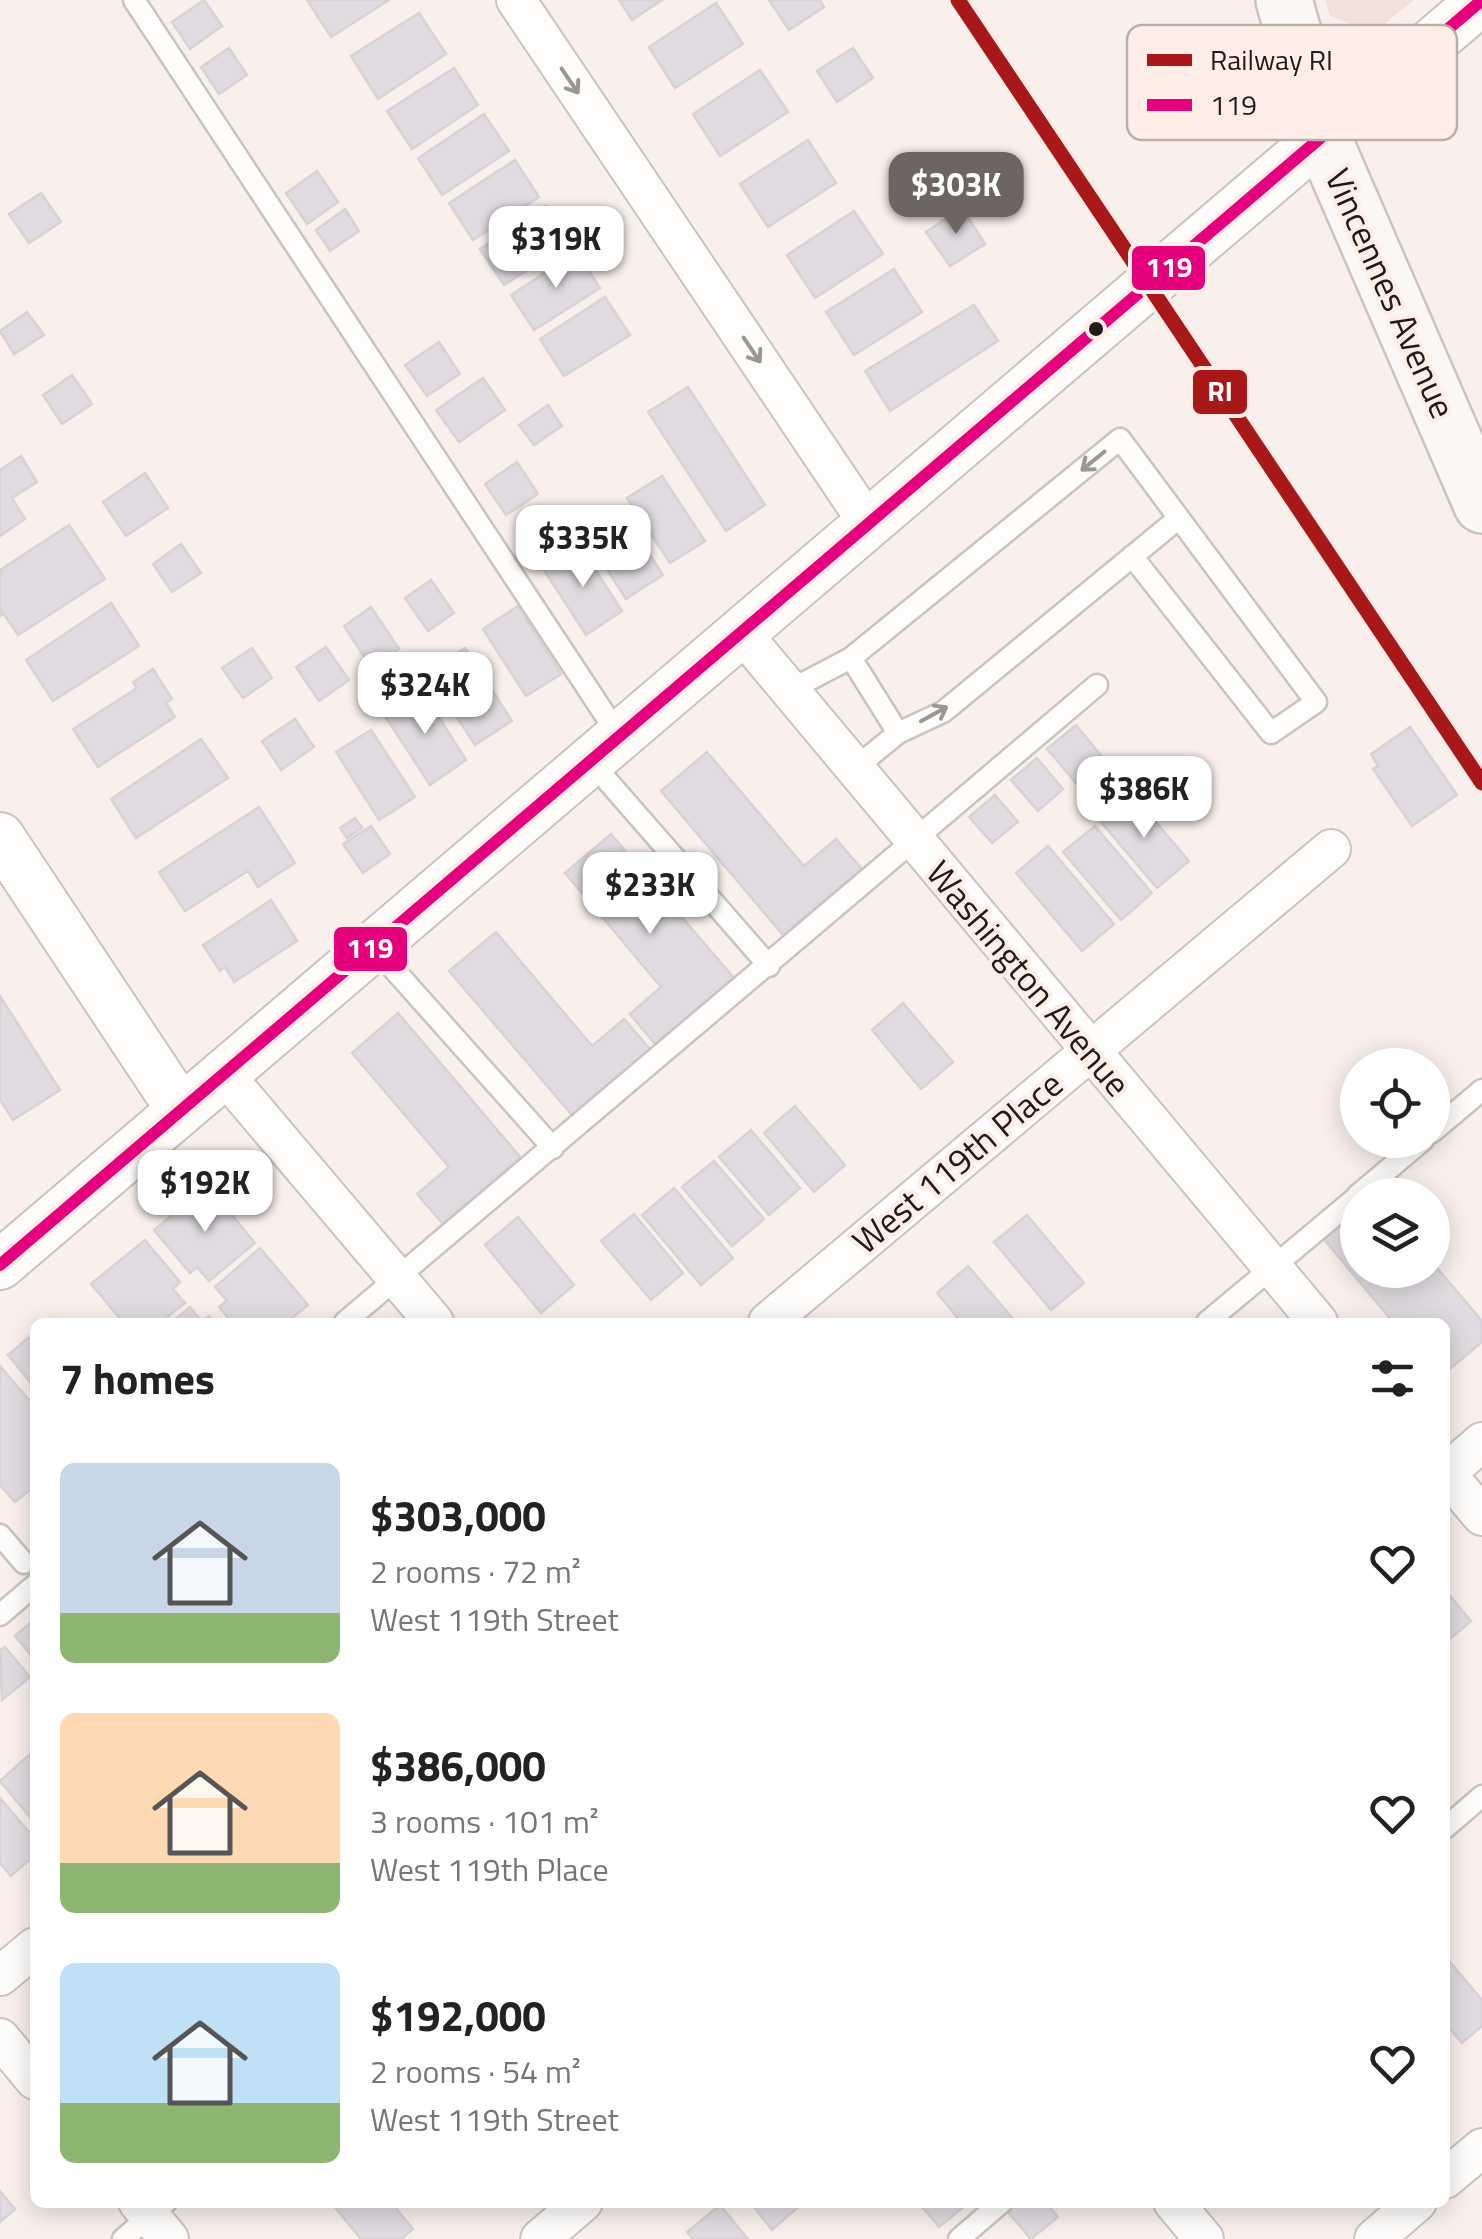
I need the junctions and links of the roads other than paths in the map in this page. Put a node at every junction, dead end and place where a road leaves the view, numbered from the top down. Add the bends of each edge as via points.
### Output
1 (134, 0) edge
2 (516, 0) edge
3 (1284, 0) edge
4 (1482, 0) edge
5 (1291, 25) edge
6 (1453, 25) edge
7 (1317, 140) edge
8 (1324, 140) edge
9 (1482, 505) edge
10 (1179, 518) junction
11 (868, 523) junction
12 (1132, 556) junction
13 (742, 632) junction
14 (851, 658) junction
15 (1097, 685) dead end
16 (790, 690) junction
17 (898, 733) junction
18 (604, 748) junction
19 (854, 769) junction
20 (0, 837) edge
21 (914, 840) junction
22 (1331, 849) dead end
23 (373, 946) junction
24 (769, 966) junction
25 (1088, 1050) junction
26 (224, 1074) junction
27 (1482, 1090) edge
28 (181, 1110) junction
29 (1450, 1117) edge
30 (553, 1148) junction
31 (1402, 1158) edge
32 (1378, 1178) edge
33 (1340, 1210) edge
34 (0, 1264) edge
35 (1272, 1268) junction
36 (397, 1278) junction
37 (350, 1318) edge
38 (431, 1318) edge
39 (773, 1318) edge
40 (1213, 1318) edge
41 (1315, 1318) edge
42 (1482, 1442) edge
43 (1450, 1469) edge
44 (1450, 1479) edge
45 (1482, 1516) edge
46 (0, 1535) edge
47 (24, 1563) dead end
48 (30, 1589) edge
49 (0, 1615) edge
50 (1482, 1796) edge
51 (1450, 1824) edge
52 (30, 1950) edge
53 (0, 1976) edge
54 (0, 2038) edge
55 (30, 2074) edge
56 (1482, 2148) edge
57 (1450, 2175) edge
58 (576, 2208) edge
59 (995, 2208) edge
60 (1178, 2208) edge
61 (1410, 2208) edge
62 (540, 2239) edge
63 (960, 2239) edge
64 (1204, 2239) edge
65 (1374, 2239) edge

1 - 18 lane
2 -> 11 street
3 - 5 main road, Vincennes Avenue
4 - 6 street
7 - 11 street
8 - 9 main road, Vincennes Avenue
10 - 12 lane
10 - 12 lane via 1316,702 1272,733
10 -> 14 lane via 1120,439
11 - 13 street
17 -> 12 lane via 942,712
13 - 16 street, Washington Avenue
13 - 18 street
14 - 16 lane
14 - 17 lane
15 - 21 lane
16 - 19 street, Washington Avenue
17 - 19 lane
18 - 23 street
18 - 24 lane
19 - 21 street, Washington Avenue
20 - 28 street
21 - 24 lane
21 - 25 street, Washington Avenue
22 - 25 street, West 119th Place
23 - 26 street
23 - 30 lane
24 - 30 lane
25 - 35 street, Washington Avenue
25 - 39 street, West 119th Place
26 - 28 street
26 - 36 street
27 - 29 lane
28 - 34 street
30 - 36 lane
31 - 32 lane
33 - 35 lane
35 - 40 lane
35 - 41 street, Washington Avenue
36 - 37 lane
36 - 38 street
42 - 43 street
44 - 45 street
46 - 47 lane
48 - 49 lane
50 - 51 lane
52 - 53 street
54 - 55 street
56 - 57 street
58 - 62 street
59 - 63 lane
60 - 64 street
61 - 65 street

